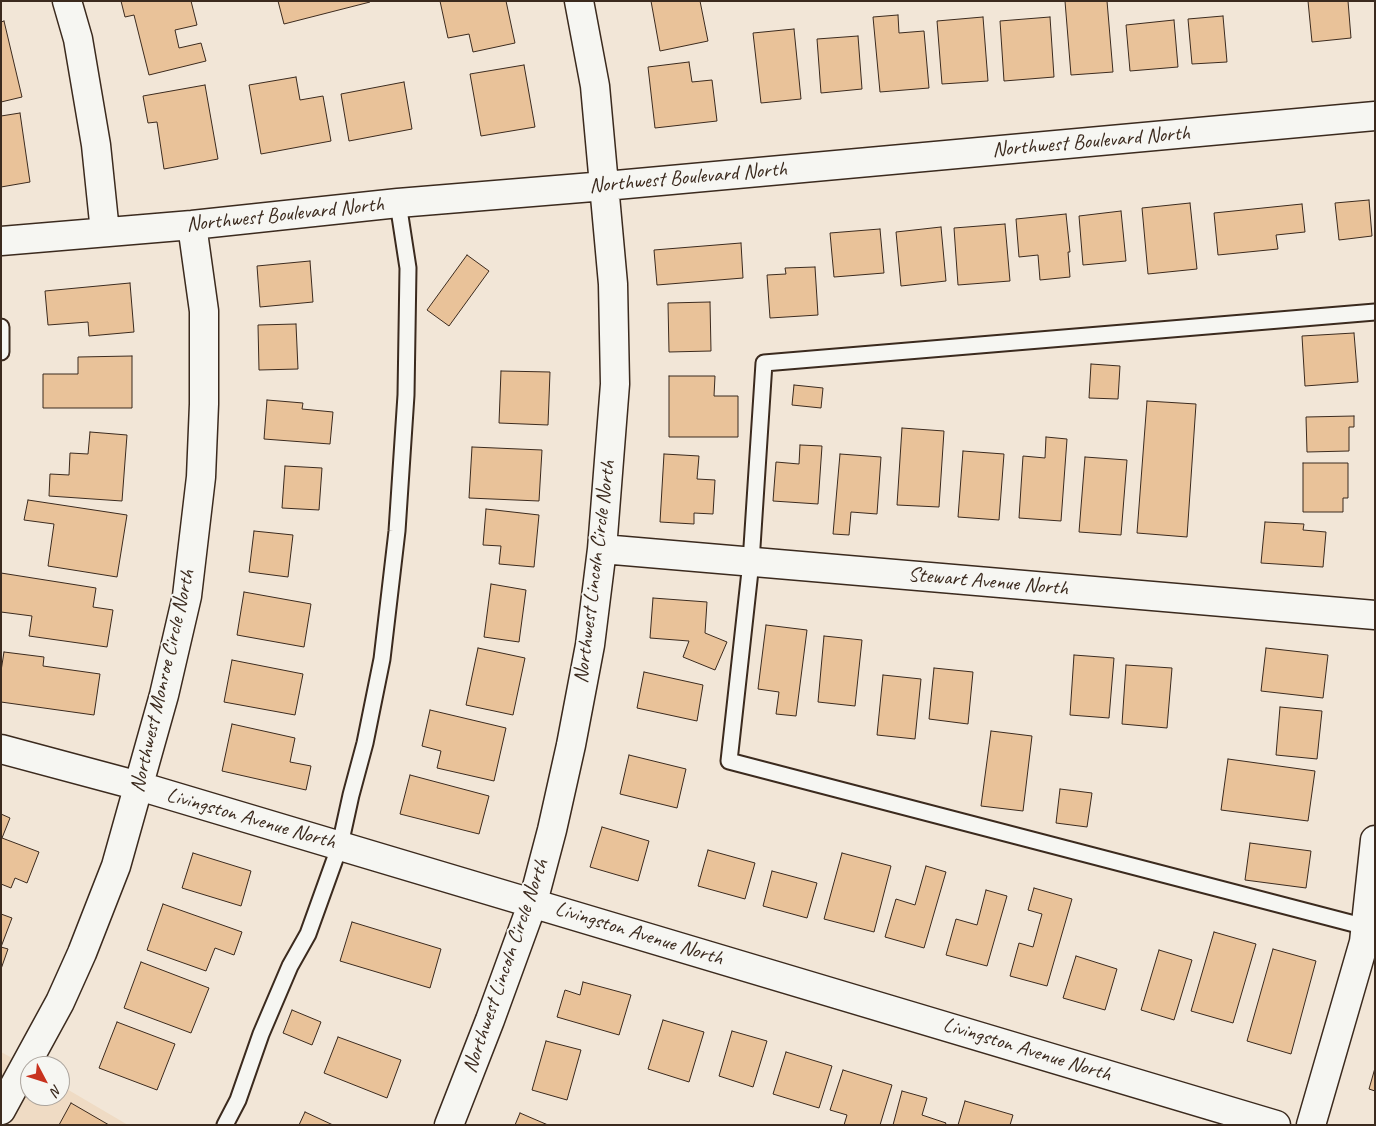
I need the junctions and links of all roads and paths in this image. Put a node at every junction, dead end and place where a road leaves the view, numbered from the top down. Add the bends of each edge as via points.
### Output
1 (68, 1) edge
2 (579, 1) edge
3 (1375, 116) edge
4 (605, 186) junction
5 (398, 203) junction
6 (192, 225) junction
7 (105, 232) junction
8 (1, 241) edge
9 (1375, 312) edge
10 (1, 327) edge
11 (1, 352) edge
12 (602, 549) junction
13 (751, 562) junction
14 (1375, 615) edge
15 (1, 749) edge
16 (139, 786) junction
17 (1375, 840) edge
18 (340, 845) junction
19 (532, 902) junction
20 (1366, 927) junction
21 (1, 1110) edge
22 (225, 1125) edge
23 (449, 1125) edge
24 (1276, 1125) edge
25 (1311, 1125) edge

1 - 7 street via 78,39 96,145
2 - 4 street, Northwest Lincoln Circle North via 595,86
3 - 4 street, Northwest Boulevard North
4 - 5 street, Northwest Boulevard North
4 - 12 street, Northwest Lincoln Circle North via 613,284 615,384
5 - 6 street, Northwest Boulevard North
5 - 18 lane via 408,268 406,395 397,531 382,659
6 - 7 street, Northwest Boulevard North
6 - 16 street, Northwest Monroe Circle North via 204,311 201,477 186,596
7 - 8 street, Northwest Boulevard North
9 - 13 lane via 764,363
10 - 11 lane
12 - 13 street, Stewart Avenue North
12 - 19 street, Northwest Lincoln Circle North via 590,645 552,830
13 - 14 street, Stewart Avenue North
13 - 20 lane via 729,761
15 - 16 street, Livingston Avenue North
16 - 18 street, Livingston Avenue North
16 - 21 street, Northwest Monroe Circle North via 116,866 82,953 60,1002
17 - 20 street
18 - 19 street, Livingston Avenue North
18 - 22 lane via 308,934 290,966 238,1100
19 - 23 street, Northwest Lincoln Circle North
19 - 24 street, Livingston Avenue North
20 - 25 street

